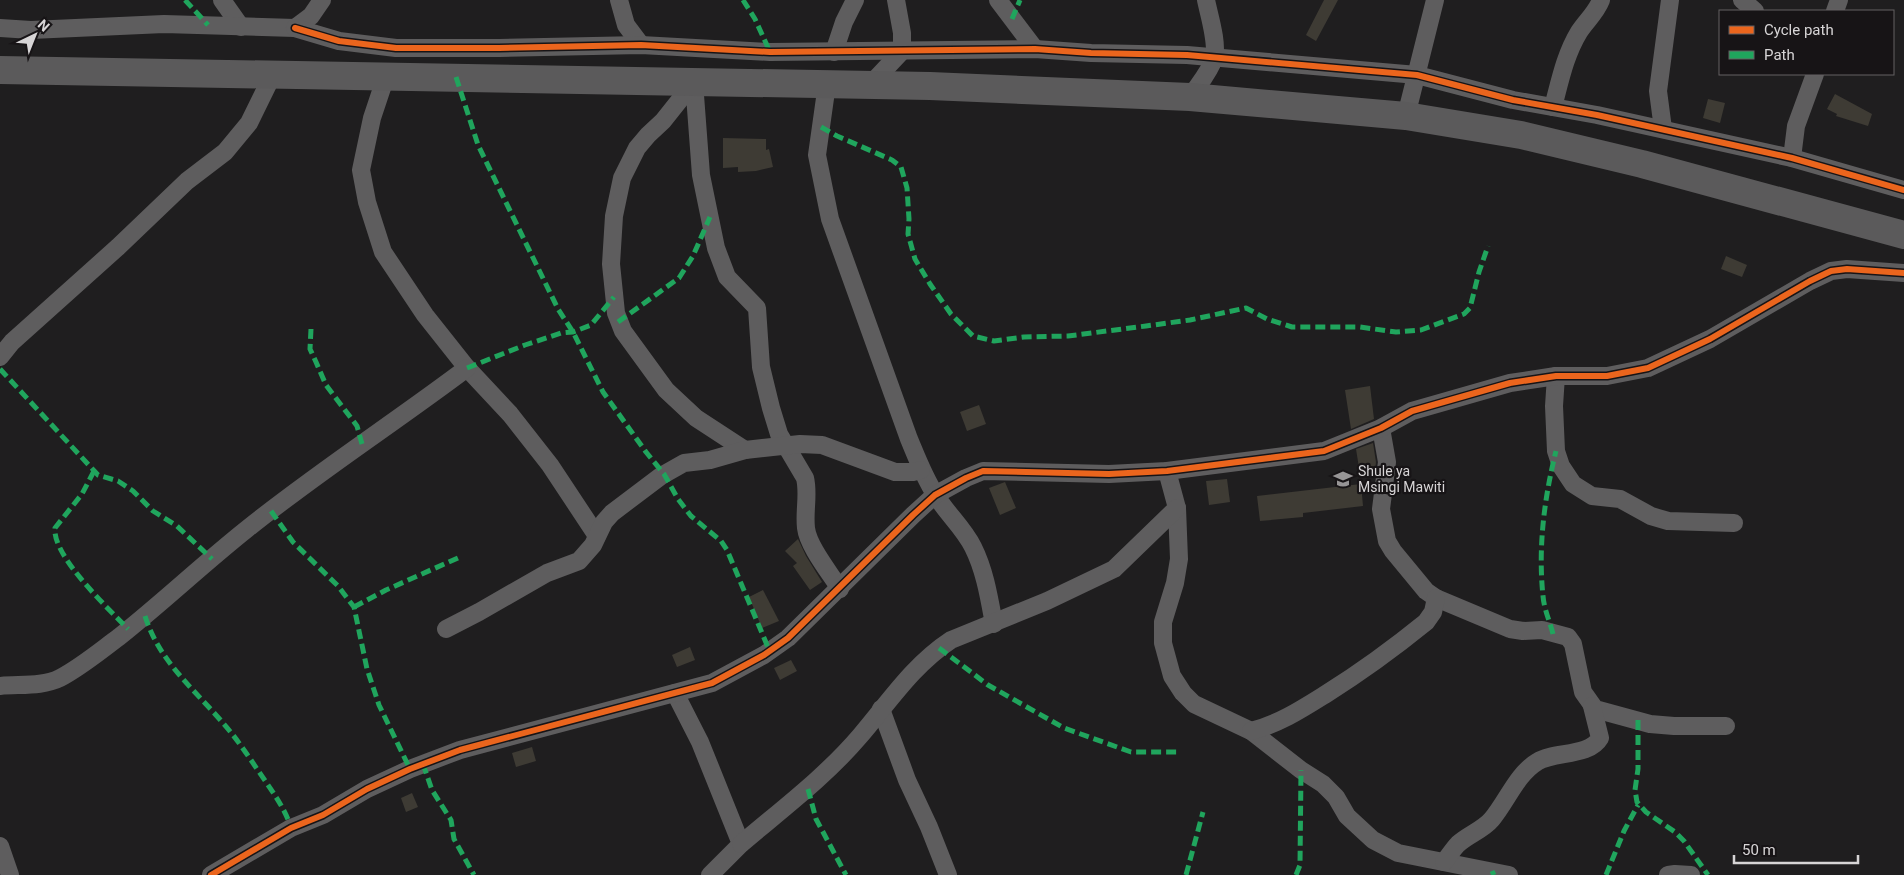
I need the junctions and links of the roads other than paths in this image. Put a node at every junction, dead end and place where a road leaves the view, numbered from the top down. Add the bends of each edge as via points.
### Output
1 (222, 0) edge
2 (322, 0) edge
3 (619, 0) edge
4 (855, 0) edge
5 (896, 0) edge
6 (998, 0) edge
7 (1206, 0) edge
8 (1435, 0) edge
9 (1601, 0) edge
10 (1670, 0) edge
11 (1742, 0) edge
12 (1754, 10) edge
13 (240, 27) junction
14 (0, 28) edge
15 (295, 28) junction
16 (641, 45) junction
17 (1035, 49) junction
18 (902, 51) junction
19 (834, 52) junction
20 (1214, 57) junction
21 (0, 70) edge
22 (273, 74) junction
23 (1417, 75) junction
24 (1815, 75) edge
25 (386, 76) junction
26 (694, 82) junction
27 (827, 84) junction
28 (870, 85) junction
29 (1190, 97) junction
30 (1553, 107) junction
31 (1406, 116) junction
32 (1663, 129) junction
33 (1792, 158) junction
34 (1904, 190) edge
35 (1904, 235) edge
36 (1904, 273) edge
37 (0, 356) edge
38 (467, 368) junction
39 (1556, 376) junction
40 (1381, 428) junction
41 (786, 446) junction
42 (745, 450) junction
43 (921, 470) junction
44 (1167, 471) junction
45 (935, 495) junction
46 (1177, 508) junction
47 (1734, 523) dead end
48 (598, 536) junction
49 (840, 589) junction
50 (1436, 598) junction
51 (994, 624) junction
52 (446, 628) dead end
53 (0, 686) edge
54 (675, 693) junction
55 (1592, 706) junction
56 (881, 709) junction
57 (1726, 726) dead end
58 (1251, 732) junction
59 (741, 844) junction
60 (0, 846) edge
61 (1444, 862) junction
62 (10, 875) edge
63 (211, 875) edge
64 (710, 875) edge
65 (948, 875) edge
66 (1509, 875) edge
67 (1668, 875) edge
68 (1691, 875) edge

1 - 13 street
2 - 15 street via 311,16
3 - 16 street via 626,25
4 - 19 street
5 - 18 street
6 - 17 street
7 - 20 street via 1214,35
8 - 23 street
9 - 30 street via 1579,32 1564,63
10 - 32 street via 1658,91
11 - 12 street
13 - 14 street via 164,24 31,30
13 - 15 street
15 - 16 street via 339,40 396,48
16 - 19 street
17 - 18 street
17 - 20 street
18 - 19 street
18 - 28 street
20 - 23 street
20 - 29 street
21 - 22 highway
22 - 25 highway
22 - 37 street via 249,123 224,152 187,181
23 - 30 street
23 - 31 street
24 - 33 street via 1796,126
25 - 26 highway
25 - 38 street via 372,118 361,170 367,202 382,252 424,315
26 - 27 highway
26 - 41 street via 701,175 716,248 727,277 758,308 761,366 771,408
26 - 42 street via 637,148 622,178 614,216 611,264 616,313 622,331 666,390 696,418
27 - 28 highway
27 - 43 street via 817,155 830,220
28 - 29 highway
29 - 31 highway
30 - 32 street
31 - 35 highway via 1521,135 1642,164
32 - 33 street
33 - 34 street
36 - 39 street via 1831,271 1710,339 1648,368 1607,376
38 - 48 street via 510,414 550,465
38 - 53 street via 246,530 159,605 88,660 44,684
39 - 40 street via 1510,383 1412,411
39 - 47 street via 1556,451 1573,484 1592,496 1620,499 1651,516 1668,521
40 - 44 street via 1324,451
40 - 50 street via 1387,462 1381,509 1387,541 1426,591
41 - 42 street
41 - 43 street via 822,445 895,472
41 - 49 street via 807,486 806,531
42 - 48 street via 684,463 661,476 612,513
43 - 45 street
44 - 45 street via 1110,474 983,471
44 - 46 street
45 - 49 street
45 - 51 street via 973,547 989,592
46 - 51 street via 1114,569
46 - 58 street via 1178,572 1163,622 1162,643 1172,676 1194,704
48 - 52 street via 579,561 547,573
49 - 54 street via 788,638 764,655 712,683
50 - 55 street via 1510,629 1542,630 1568,637 1577,657 1583,692
50 - 58 street via 1433,612 1426,622 1360,673 1300,710
51 - 56 street via 951,640 939,648 906,679
54 - 59 street via 700,742
54 - 63 street via 460,750 423,764 291,828
55 - 57 street via 1650,724
55 - 61 street via 1600,738 1597,743 1536,762 1485,826 1459,843
56 - 59 street via 859,737 808,788
56 - 65 street via 904,773
58 - 61 street via 1323,784 1336,797 1347,816 1374,840 1398,853
59 - 64 street
60 - 62 street
61 - 66 street
67 - 68 street

